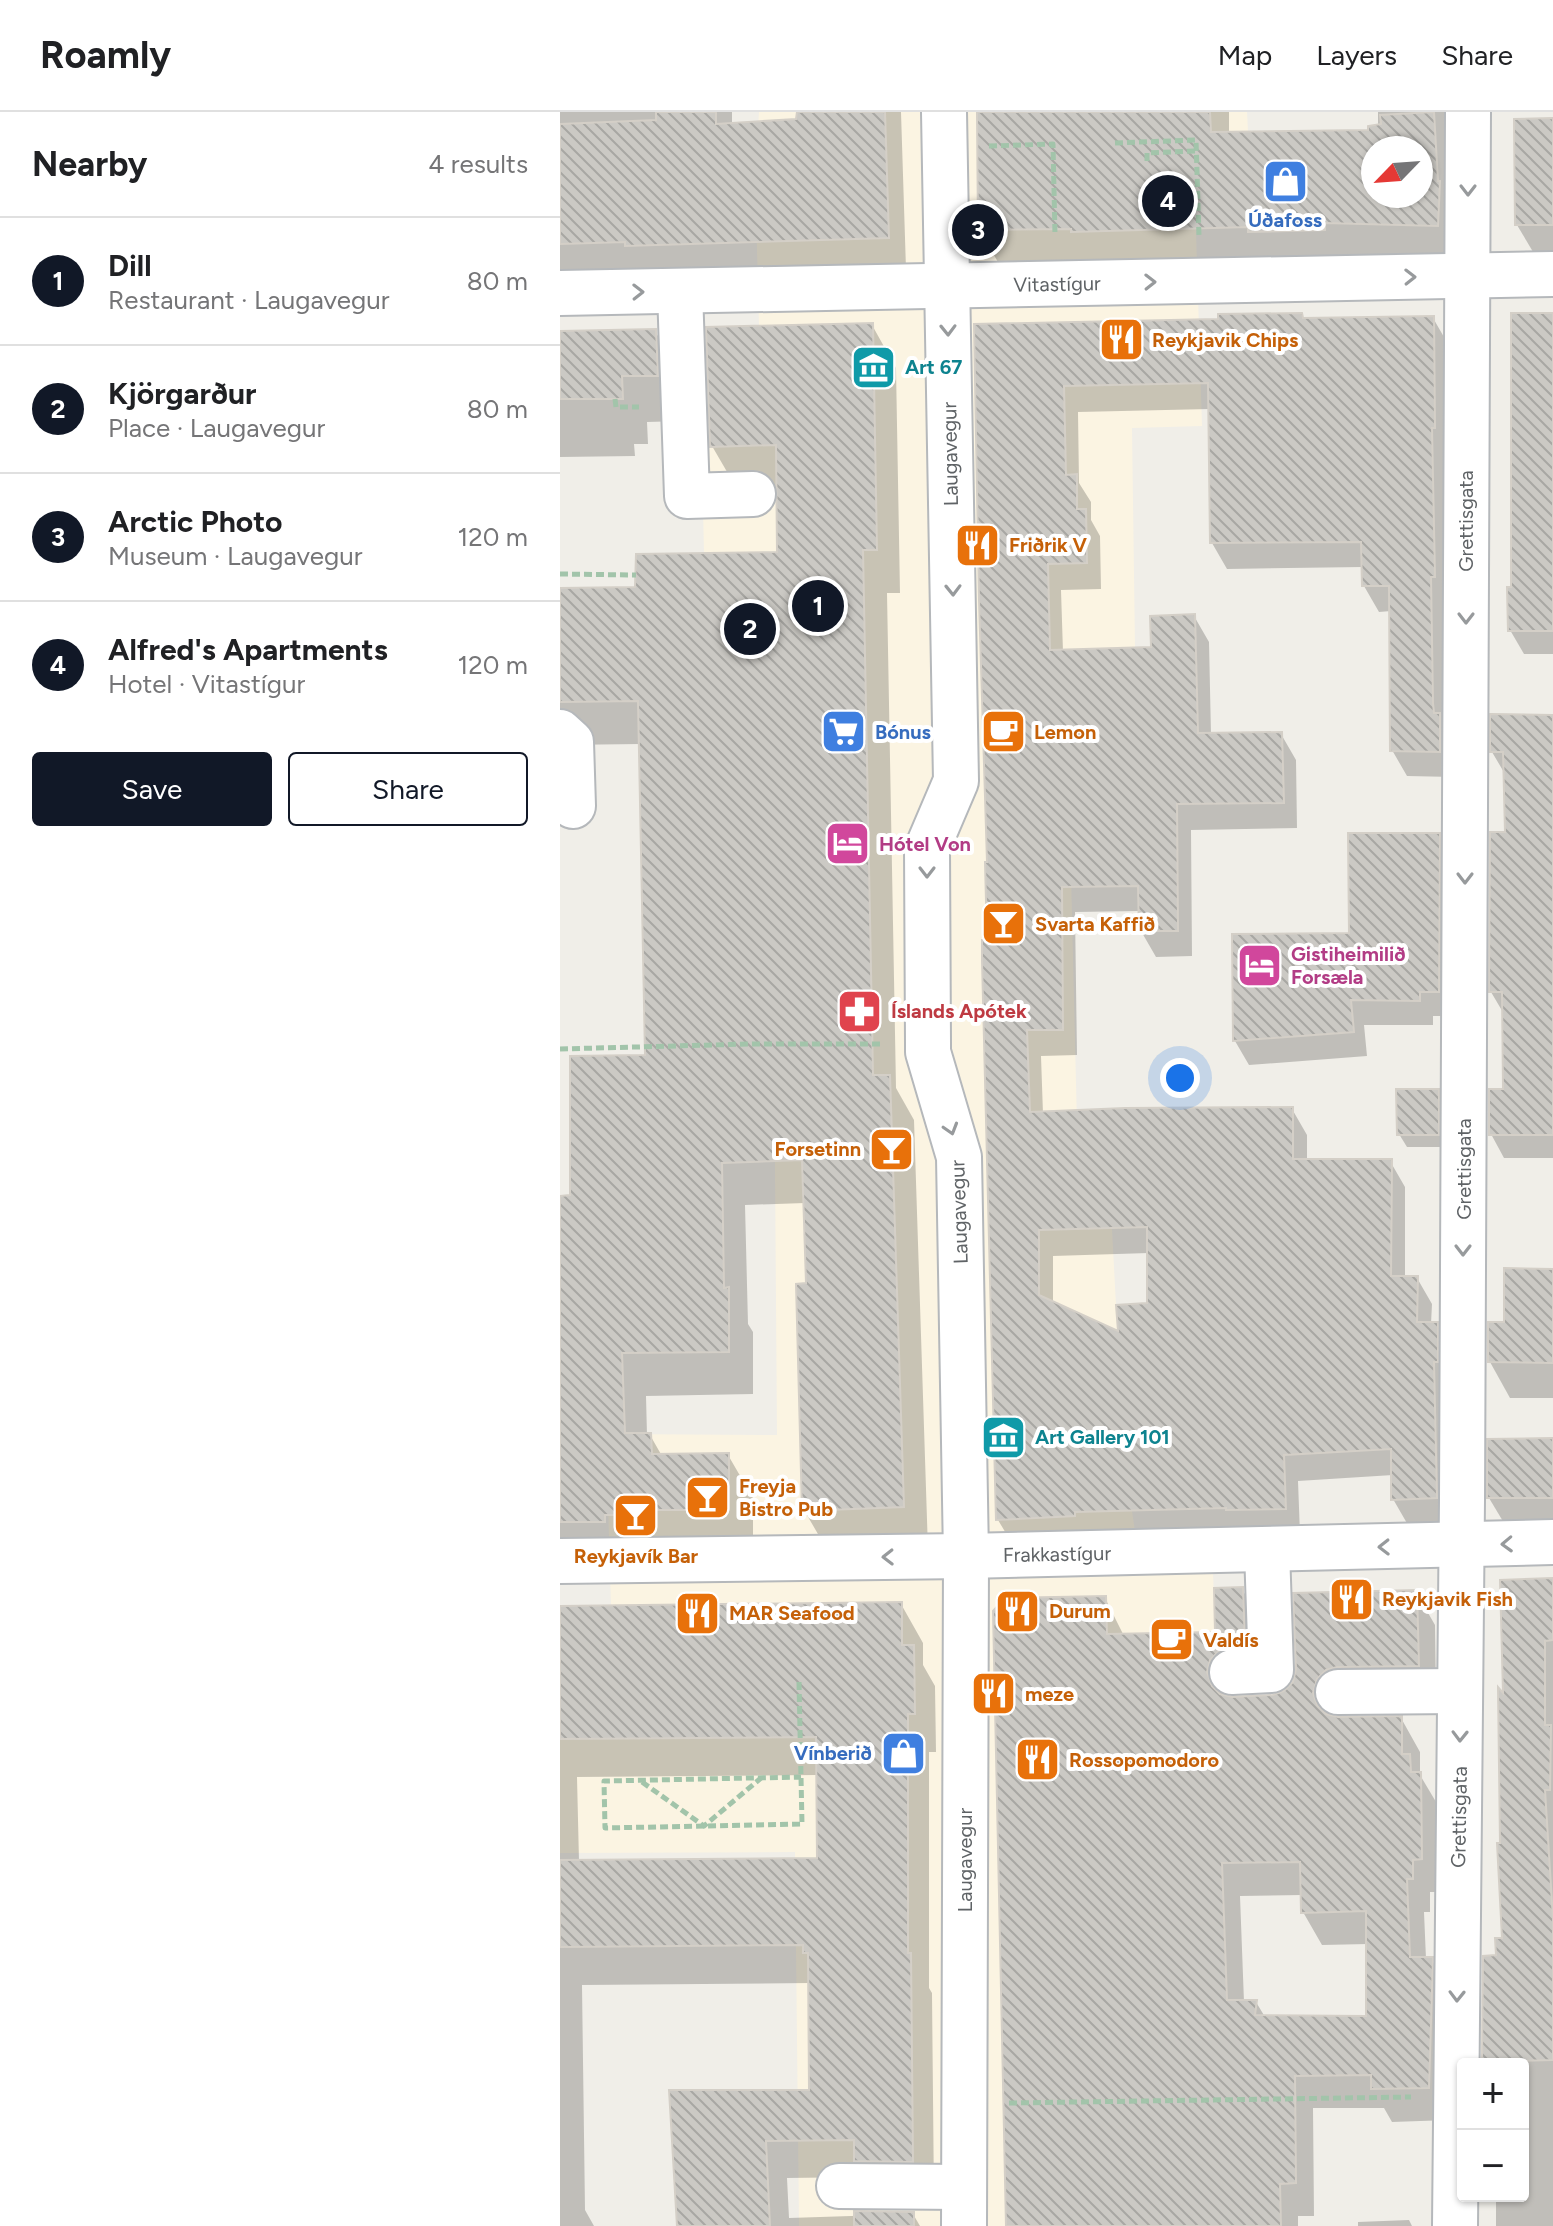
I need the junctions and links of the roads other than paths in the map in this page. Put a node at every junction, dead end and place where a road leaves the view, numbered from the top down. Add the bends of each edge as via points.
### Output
1 (1468, 112) edge
2 (944, 129) edge
3 (1553, 274) edge
4 (1467, 276) junction
5 (947, 286) junction
6 (680, 291) junction
7 (560, 293) edge
8 (753, 494) dead end
9 (560, 732) edge
10 (573, 806) dead end
11 (1553, 1542) edge
12 (1462, 1546) junction
13 (1267, 1550) junction
14 (966, 1556) junction
15 (560, 1561) edge
16 (1232, 1672) dead end
17 (1460, 1691) junction
18 (1338, 1692) dead end
19 (839, 2186) dead end
20 (964, 2206) edge
21 (1455, 2226) edge

1 -> 4 street, Grettisgata
2 - 5 street, Laugavegur
3 - 4 street, Vitastígur
5 -> 4 street, Vitastígur
4 -> 12 street, Grettisgata
5 - 6 street, Vitastígur
5 -> 14 street, Laugavegur via 956,781 927,849 928,1052 959,1157
7 -> 6 street, Vitastígur
6 - 8 street via 687,496
9 - 10 street via 571,742
11 -> 12 street, Frakkastígur
12 -> 13 street, Frakkastígur
12 - 17 street, Grettisgata
13 - 14 street, Frakkastígur
13 - 16 street via 1271,1670
14 -> 15 street, Frakkastígur
14 - 20 street, Laugavegur
17 - 18 street
17 -> 21 street, Grettisgata
19 - 20 street

